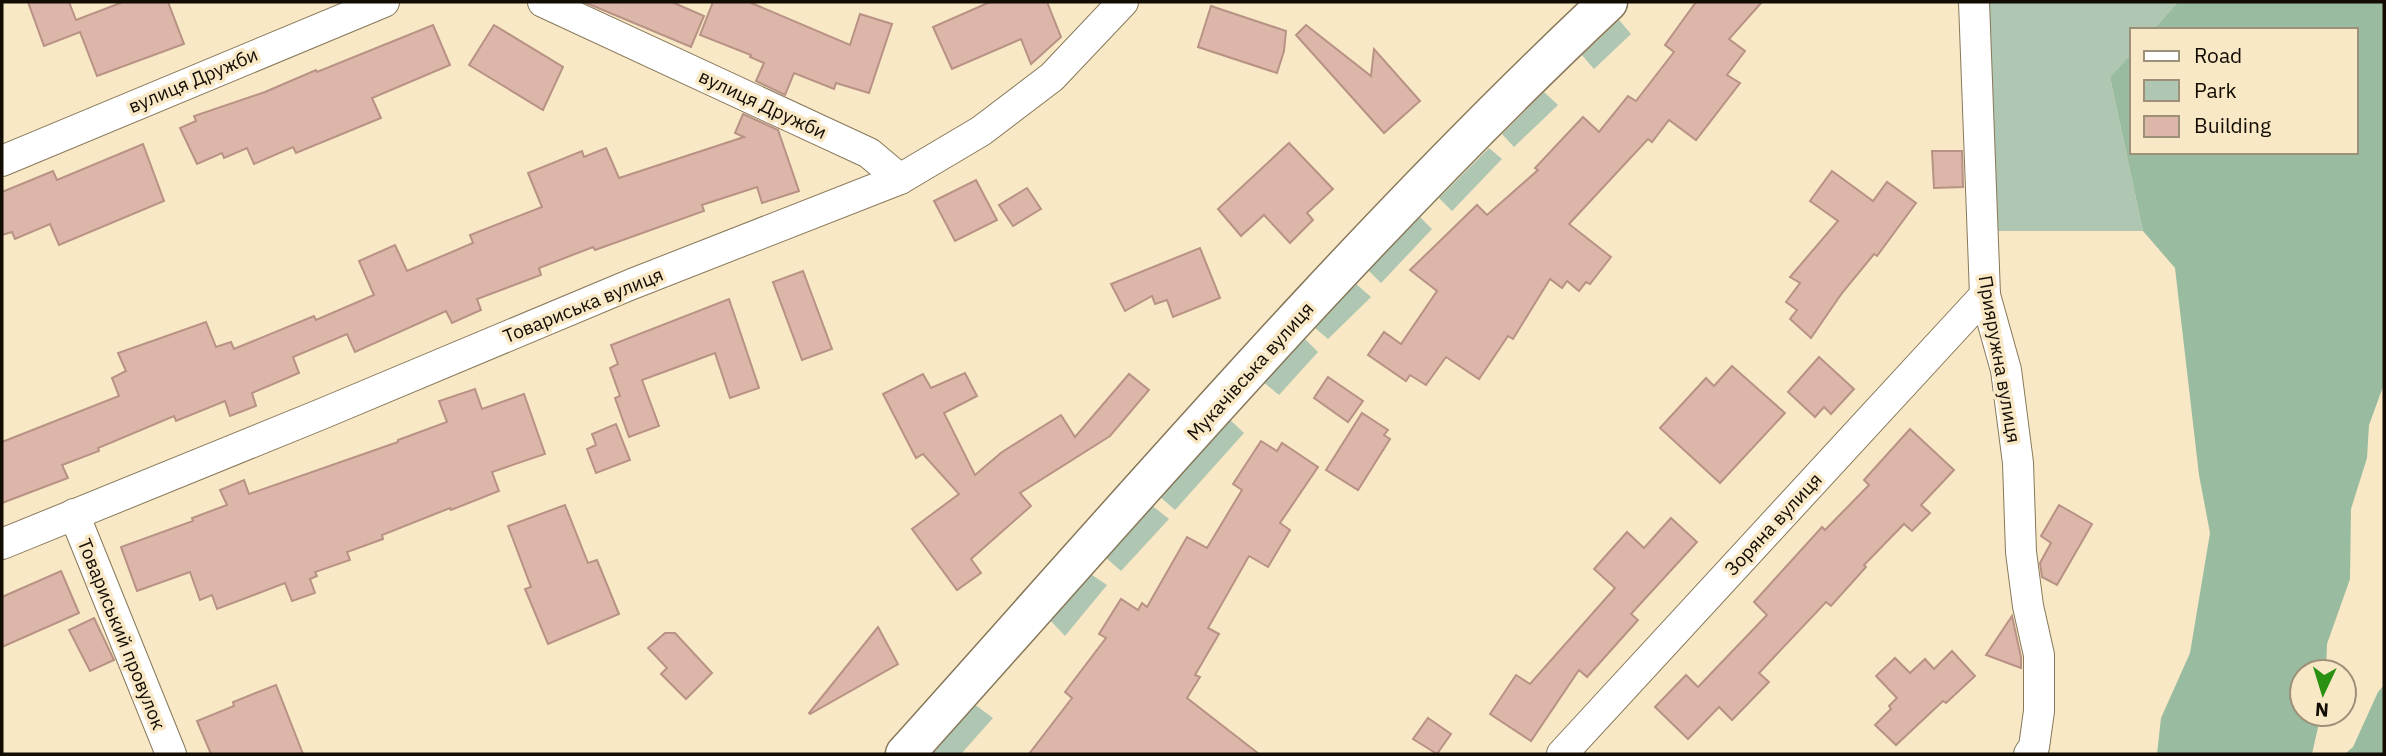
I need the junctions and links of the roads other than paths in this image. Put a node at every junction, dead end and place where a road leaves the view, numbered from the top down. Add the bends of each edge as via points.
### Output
1 (384, 2) edge
2 (543, 2) edge
3 (1123, 2) edge
4 (1608, 2) edge
5 (1973, 2) edge
6 (2, 161) edge
7 (900, 179) junction
8 (1985, 295) junction
9 (74, 514) junction
10 (2, 544) edge
11 (171, 754) edge
12 (905, 754) edge
13 (1562, 754) edge
14 (2029, 754) edge

1 - 6 street, вулиця Дружби
2 - 7 street, вулиця Дружби via 869,153
3 - 7 street, Товариська вулиця via 1052,77 981,131
4 - 12 street, Мукачівська вулиця via 1522,83 1293,323
5 - 8 street, Прияружна вулиця
7 - 9 street, Товариська вулиця
8 - 13 street, Зоряна вулиця
8 - 14 street, Прияружна вулиця via 2006,370 2018,463 2021,552 2039,654 2039,711
9 - 10 street, Товариська вулиця
9 - 11 street, Товариський провулок

